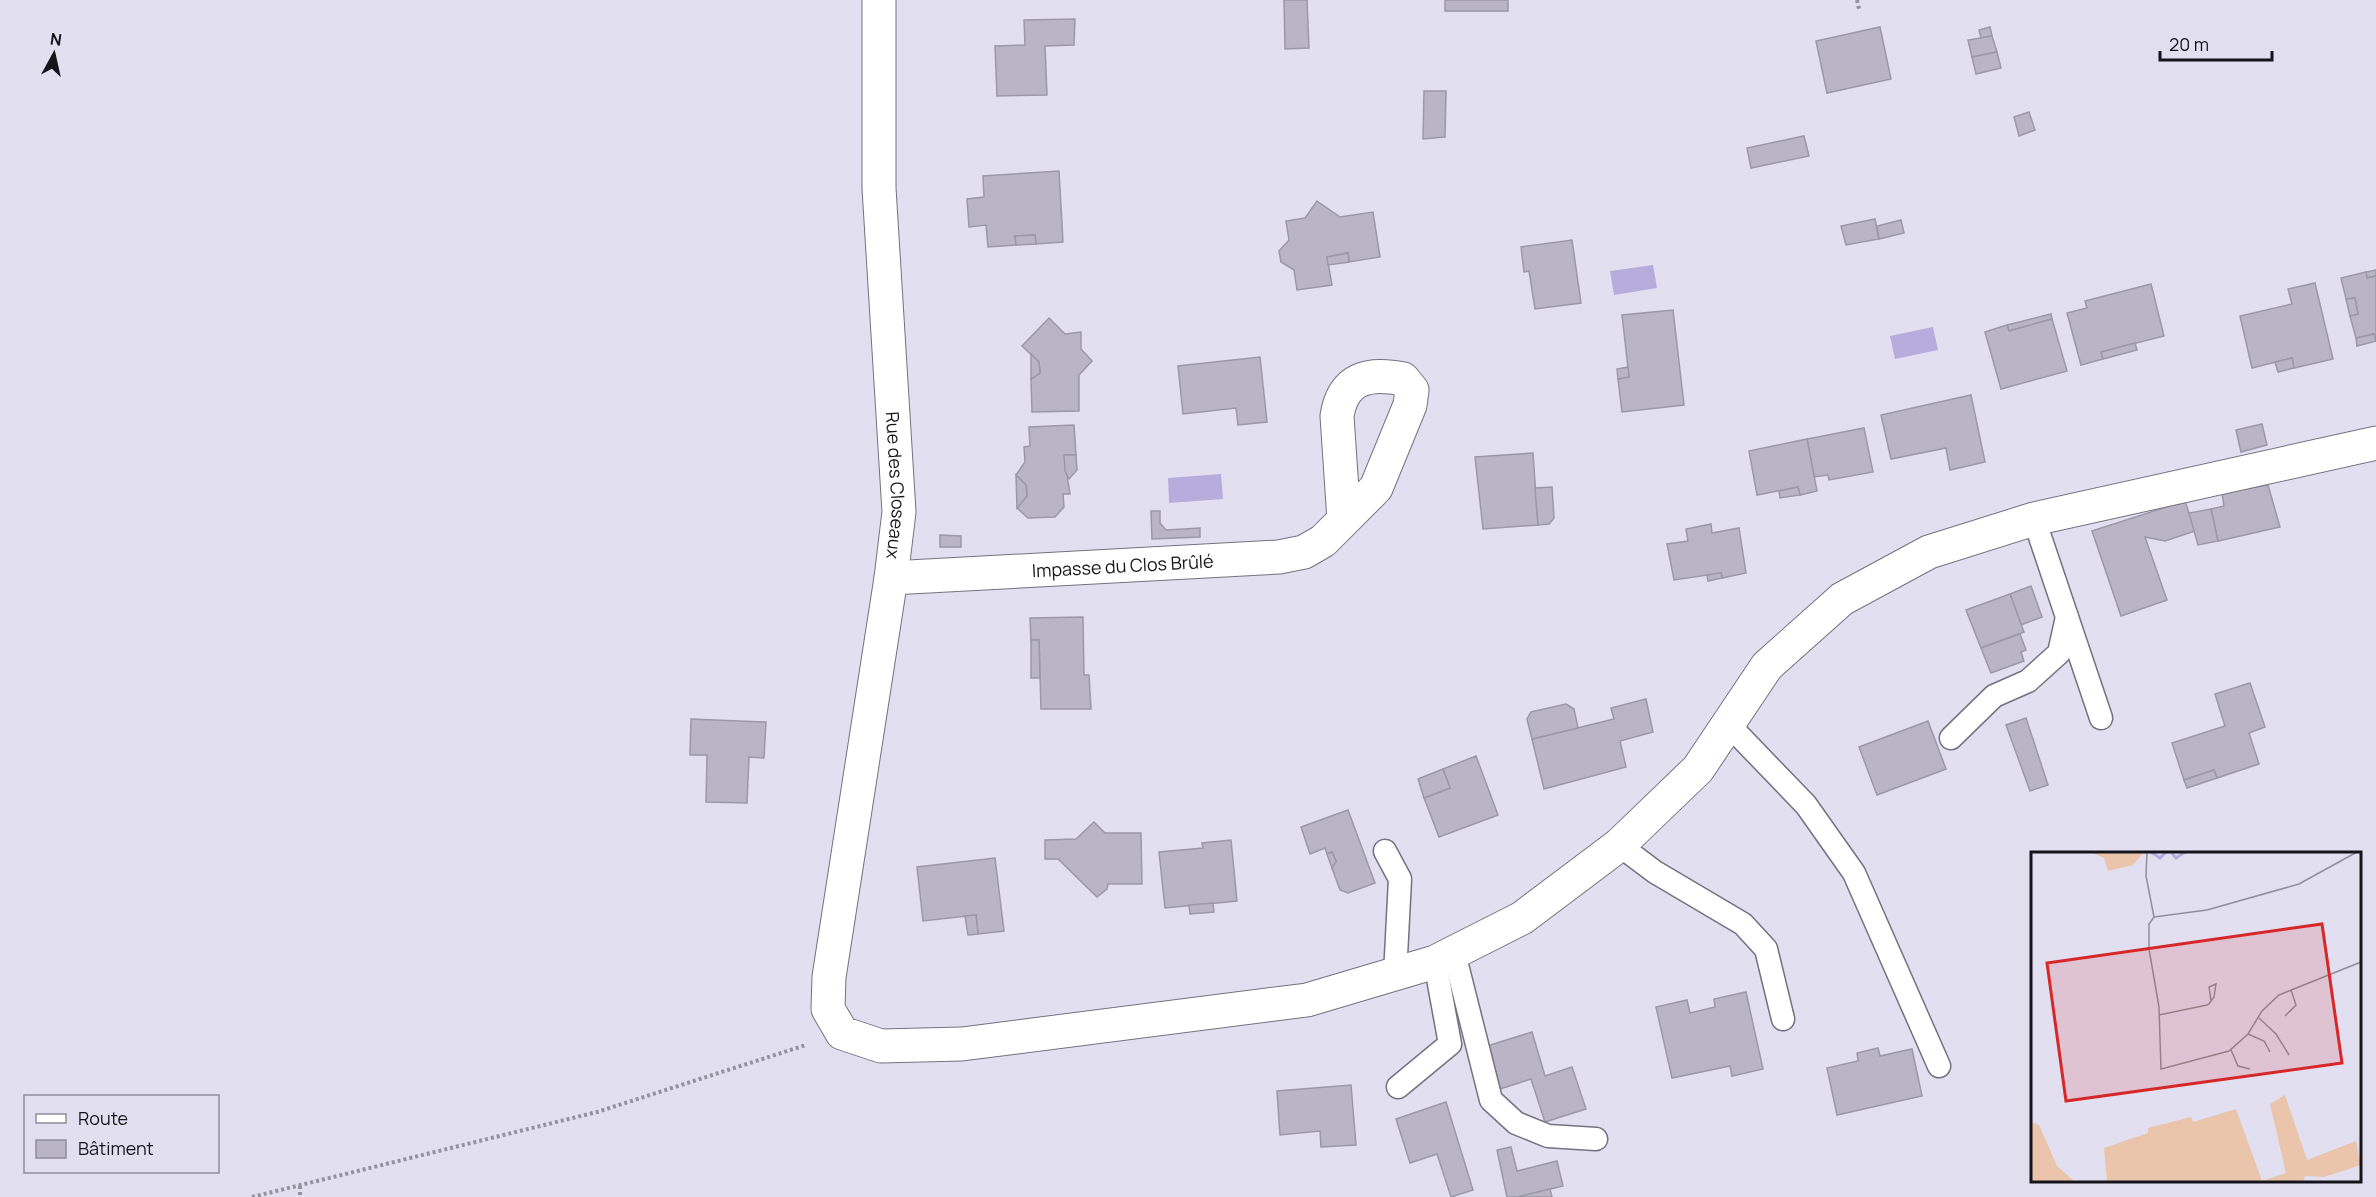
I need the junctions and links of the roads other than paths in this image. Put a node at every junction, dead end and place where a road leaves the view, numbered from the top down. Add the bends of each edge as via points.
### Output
1 (879, 0) edge
2 (2376, 443) edge
3 (2034, 519) junction
4 (1344, 520) dead end
5 (891, 578) junction
6 (2067, 617) junction
7 (2101, 718) dead end
8 (1728, 724) junction
9 (1951, 738) dead end
10 (1619, 845) junction
11 (1385, 851) dead end
12 (1444, 958) junction
13 (1395, 975) junction
14 (1783, 1018) dead end
15 (1939, 1066) dead end
16 (1398, 1087) dead end
17 (1596, 1138) dead end

1 - 5 street, Rue des Closeaux via 879,188 899,512
2 - 3 street
3 - 6 lane
3 - 8 street via 1929,552 1842,599 1767,666
4 - 5 street, Impasse du Clos Brûlé via 1323,541 1304,552 1280,557
5 - 13 street, Rue des Closeaux via 829,977 828,1008 842,1033 881,1046 962,1044 1307,1000
6 - 7 lane
6 - 9 lane via 2059,653 2028,681 1994,696
8 - 10 street via 1698,769
8 - 15 lane via 1806,805 1854,873
10 - 12 street via 1522,918
10 - 14 lane via 1743,924 1766,949
11 - 13 lane via 1400,879
12 - 13 street
12 - 16 lane via 1450,1044
12 - 17 lane via 1491,1100 1516,1123 1548,1136

